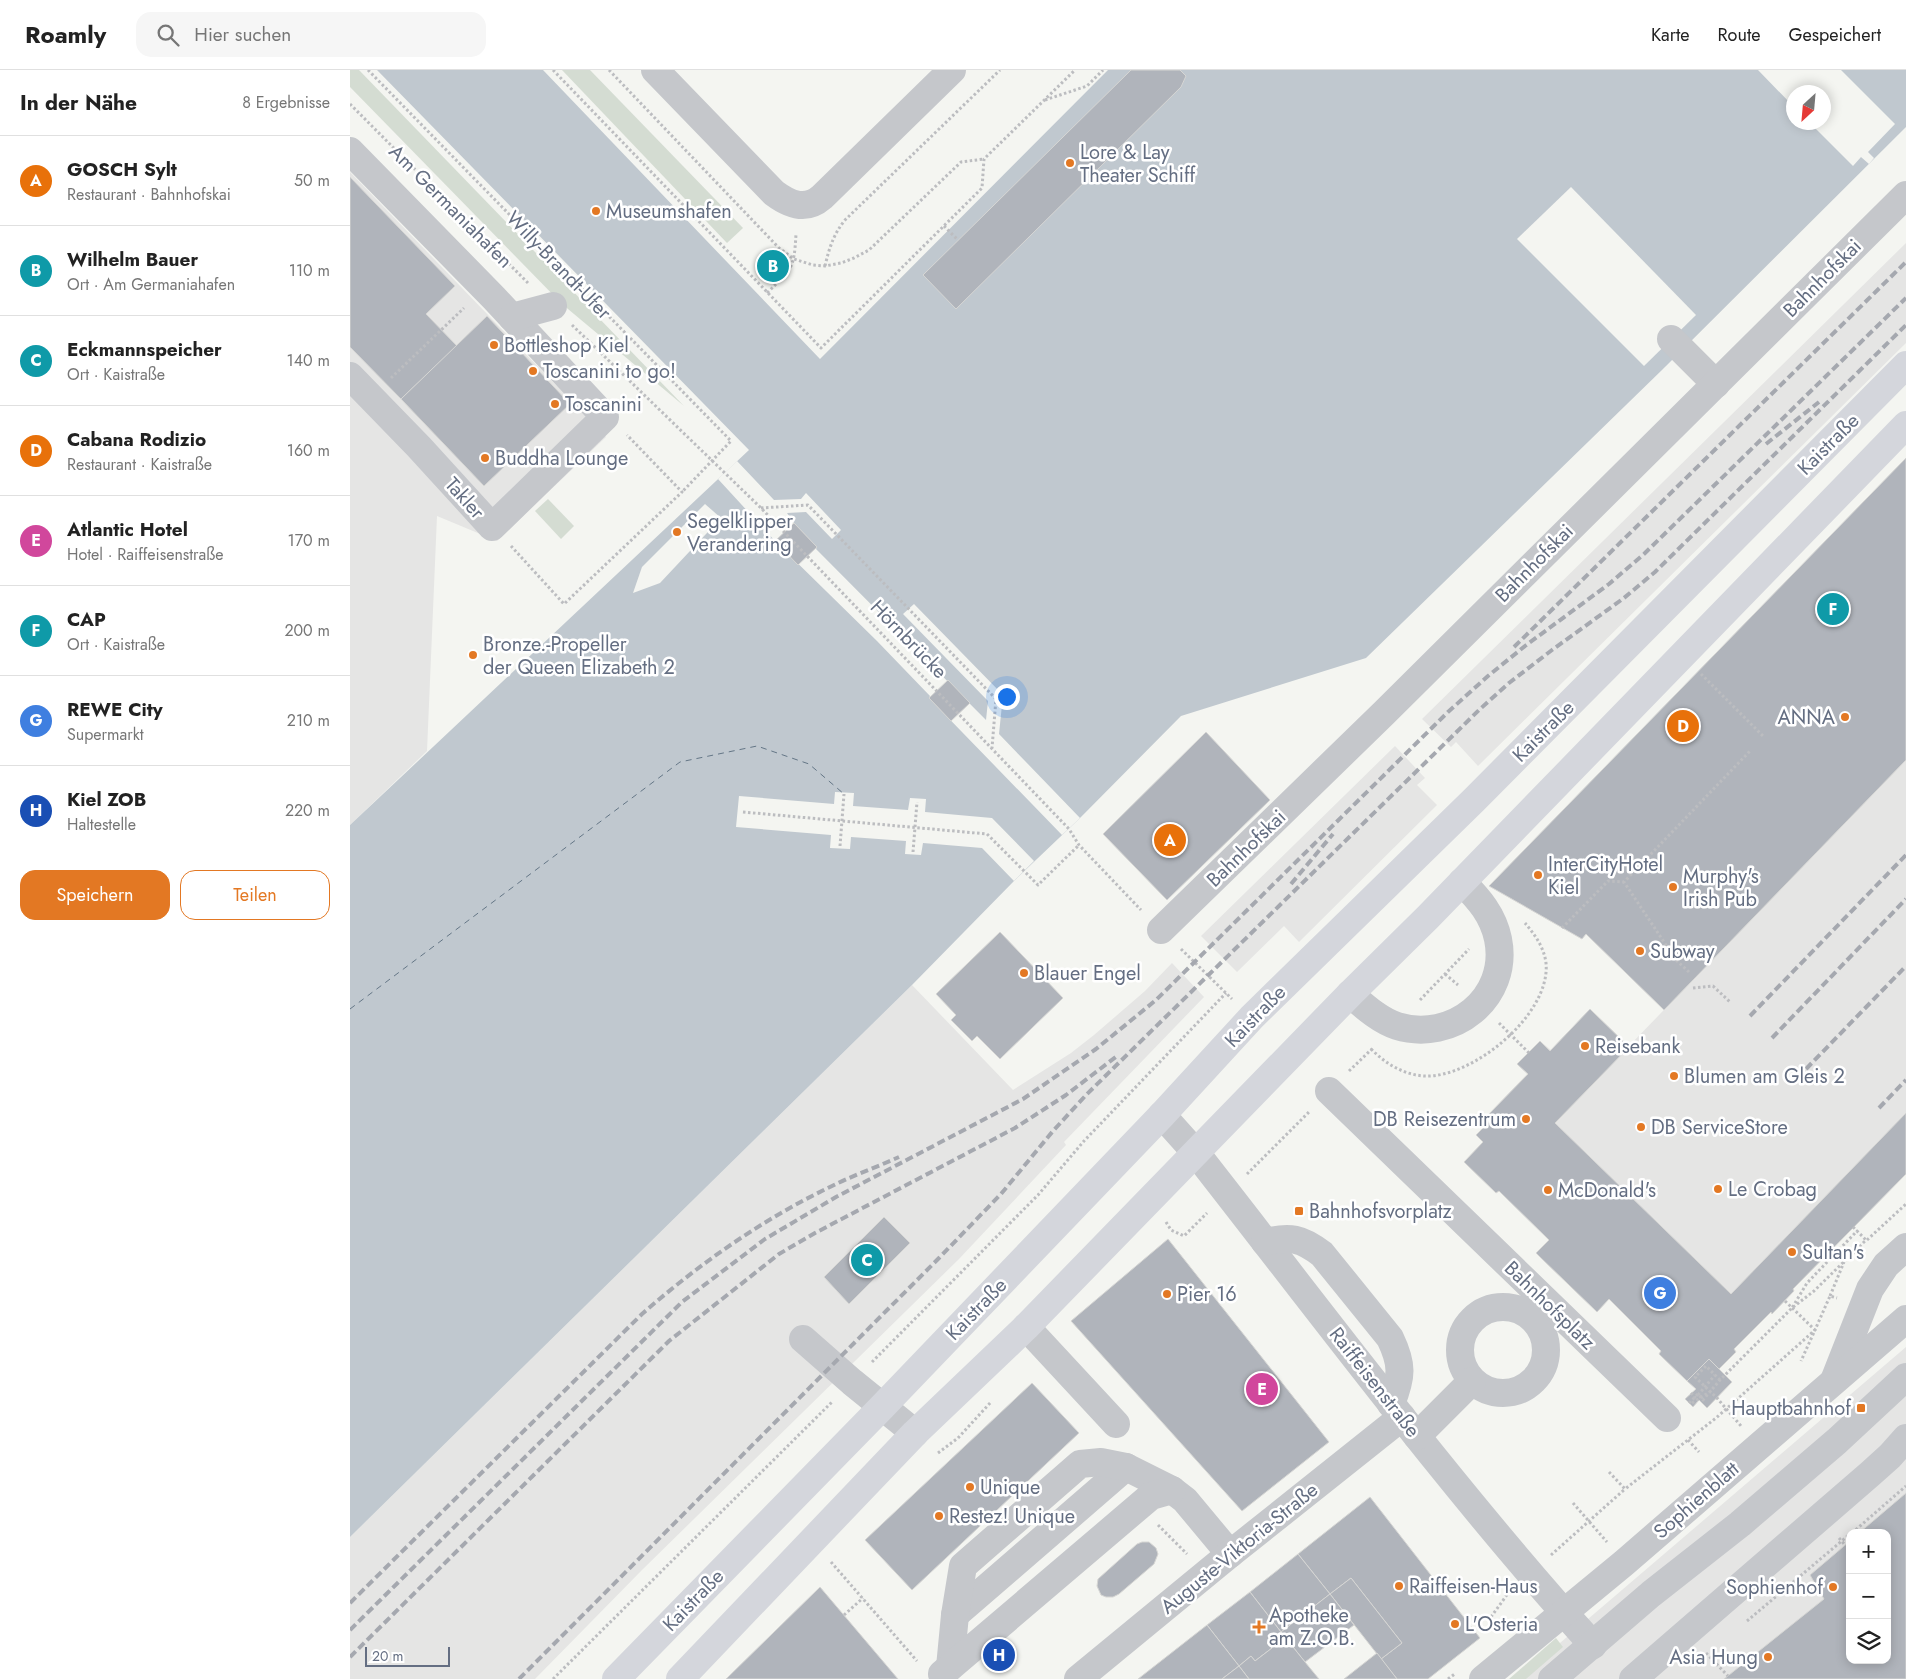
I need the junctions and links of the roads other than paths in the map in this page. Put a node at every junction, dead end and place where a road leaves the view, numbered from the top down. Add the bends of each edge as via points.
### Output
1 (655, 70) edge
2 (952, 70) edge
3 (350, 151) edge
4 (1906, 195) edge
5 (553, 306) road end
6 (512, 317) junction
7 (1671, 340) dead end
8 (1905, 369) edge
9 (1707, 376) junction
10 (354, 380) edge
11 (605, 416) joint
12 (1906, 425) edge
13 (1462, 882) junction
14 (1161, 930) road end
15 (1350, 994) junction
16 (1329, 1091) road end
17 (1162, 1115) junction
18 (1196, 1153) junction
19 (1265, 1242) junction
20 (1906, 1247) edge
21 (1906, 1318) edge
22 (1026, 1328) junction
23 (803, 1339) dead end
24 (1906, 1377) edge
25 (1472, 1381) dead end
26 (1834, 1382) junction
27 (882, 1407) junction
28 (1676, 1412) road end
29 (1404, 1419) junction
30 (1116, 1424) dead end
31 (915, 1432) junction
32 (1906, 1438) edge
33 (1172, 1490) junction
34 (1230, 1554) junction
35 (1564, 1613) junction
36 (1593, 1645) junction
37 (935, 1670) edge
38 (616, 1679) edge
39 (680, 1679) edge
40 (1078, 1679) edge
41 (1484, 1679) edge
42 (1552, 1679) edge
43 (1633, 1679) edge

1 - 2 street via 774,193 798,206 808,206 822,197
3 - 6 street, Am Germaniahafen
4 - 9 street, Bahnhofskai
5 - 6 street
6 - 11 street, Am Germaniahafen
7 - 9 street
8 - 17 main road, Kaistraße via 1252,1017
9 - 14 street, Bahnhofskai
10 - 11 street, Takler via 492,527
12 - 13 main road, Kaistraße
13 - 15 main road, Kaistraße
13 - 15 street via 1485,908 1498,941 1499,966 1492,988 1480,1006 1464,1018 1425,1030 1396,1025 1366,1008
15 - 18 main road, Kaistraße
16 - 28 street, Bahnhofsplatz via 1434,1192
17 - 18 street, Raiffeisenstraße
17 - 27 main road, Kaistraße
18 - 19 street, Raiffeisenstraße
18 - 22 main road, Kaistraße
19 - 29 street, Raiffeisenstraße
19 - 29 street via 1280,1238 1309,1244 1330,1263 1390,1338 1399,1361
20 - 26 street via 1886,1265 1870,1290
21 - 26 street, Sophienblatt
22 - 30 street
22 - 31 main road, Kaistraße
23 - 27 street
24 - 36 street via 1837,1441
25 - 29 street, Auguste-Viktoria-Straße
26 - 35 street, Sophienblatt
27 - 31 street
27 - 38 main road, Kaistraße
29 - 34 street, Auguste-Viktoria-Straße
29 - 35 street, Raiffeisenstraße
31 - 39 main road, Kaistraße
32 - 43 street via 1776,1557
33 - 34 street via 1186,1500
33 - 37 street via 1151,1496
33 - 37 street via 1126,1467 1101,1462 1080,1464 963,1566 955,1615
34 - 40 street, Auguste-Viktoria-Straße
35 - 36 street, Raiffeisenstraße
35 - 41 street, Sophienblatt
36 - 42 street

